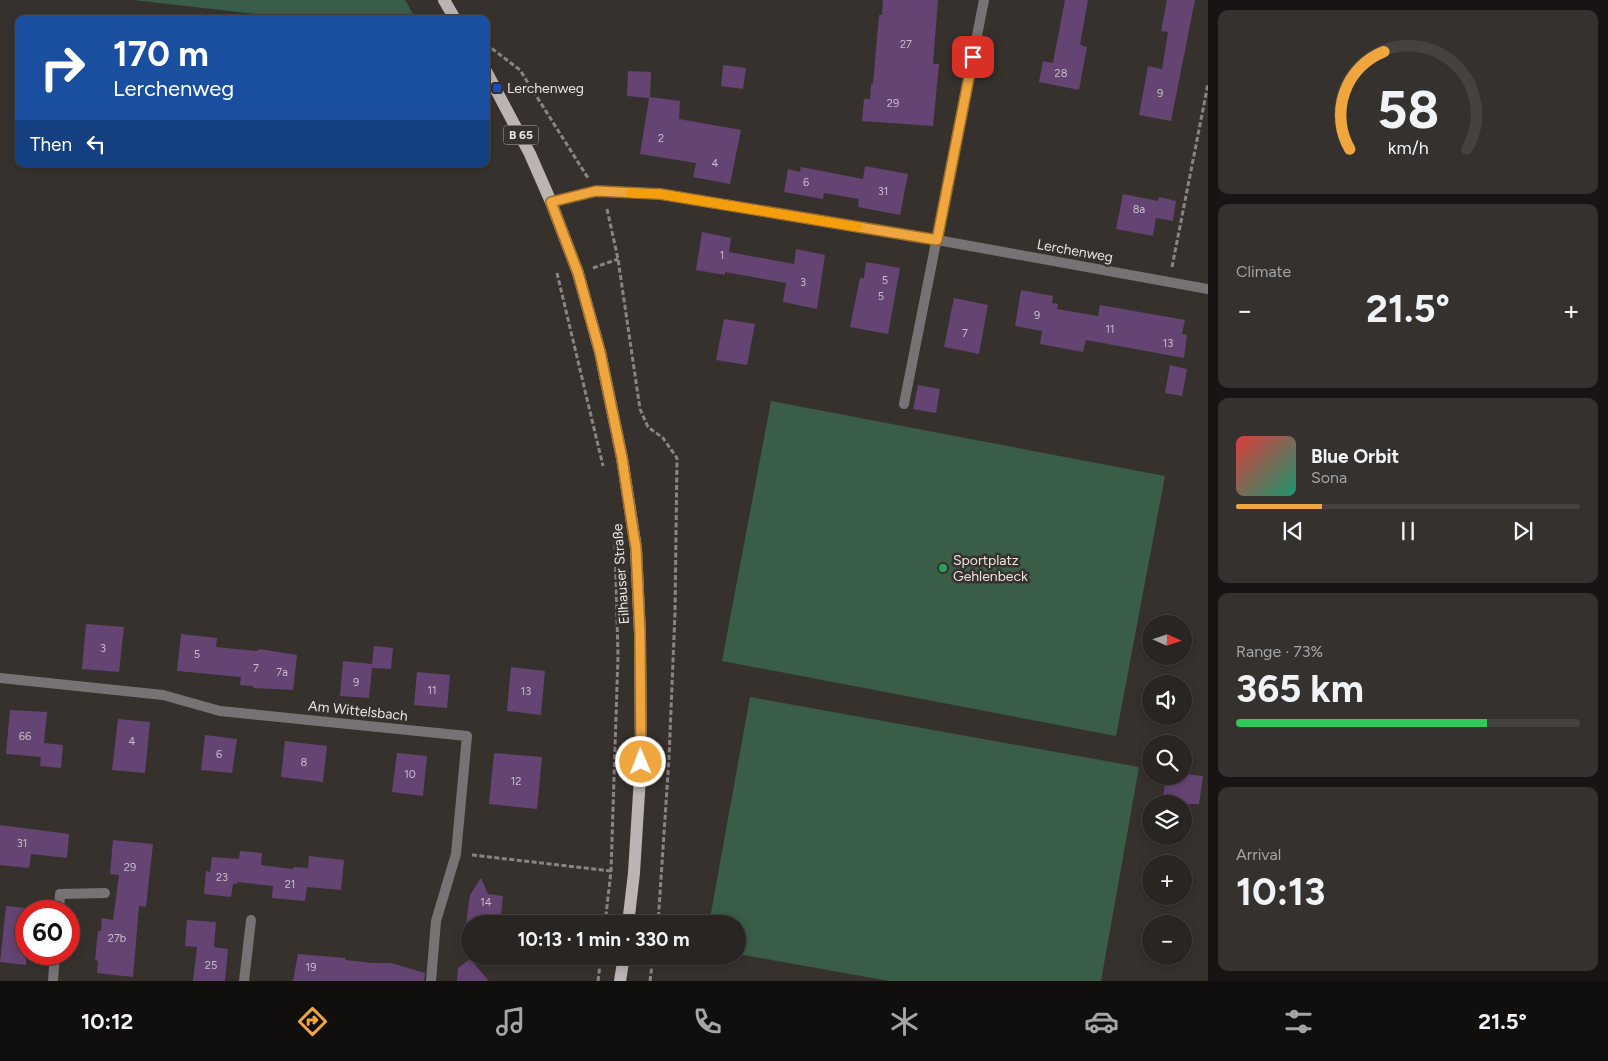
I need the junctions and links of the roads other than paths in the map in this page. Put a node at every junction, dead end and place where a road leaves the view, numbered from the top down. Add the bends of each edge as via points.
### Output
1 (444, 0) edge
2 (984, 0) edge
3 (453, 15) edge
4 (490, 78) edge
5 (551, 202) junction
6 (937, 240) junction
7 (1208, 289) edge
8 (904, 404) dead end
9 (0, 678) edge
10 (105, 893) dead end
11 (60, 900) edge
12 (629, 915) edge
13 (251, 920) dead end
14 (54, 965) edge
15 (623, 965) edge
16 (53, 981) edge
17 (244, 981) edge
18 (431, 981) edge
19 (620, 981) edge

1 - 3 main road
2 - 6 street
4 - 5 main road, B 65
5 - 6 street, Lerchenweg via 596,191 660,194
5 - 12 main road, Eilhauser Straße / B 65 via 578,273 600,352 636,548 641,762
6 - 7 street, Lerchenweg
6 - 8 street
9 - 18 street, Am Wittelsbach via 163,695 220,711 467,736 456,854 436,921
10 - 11 street via 60,894
13 - 17 street
14 - 16 street
15 - 19 main road

